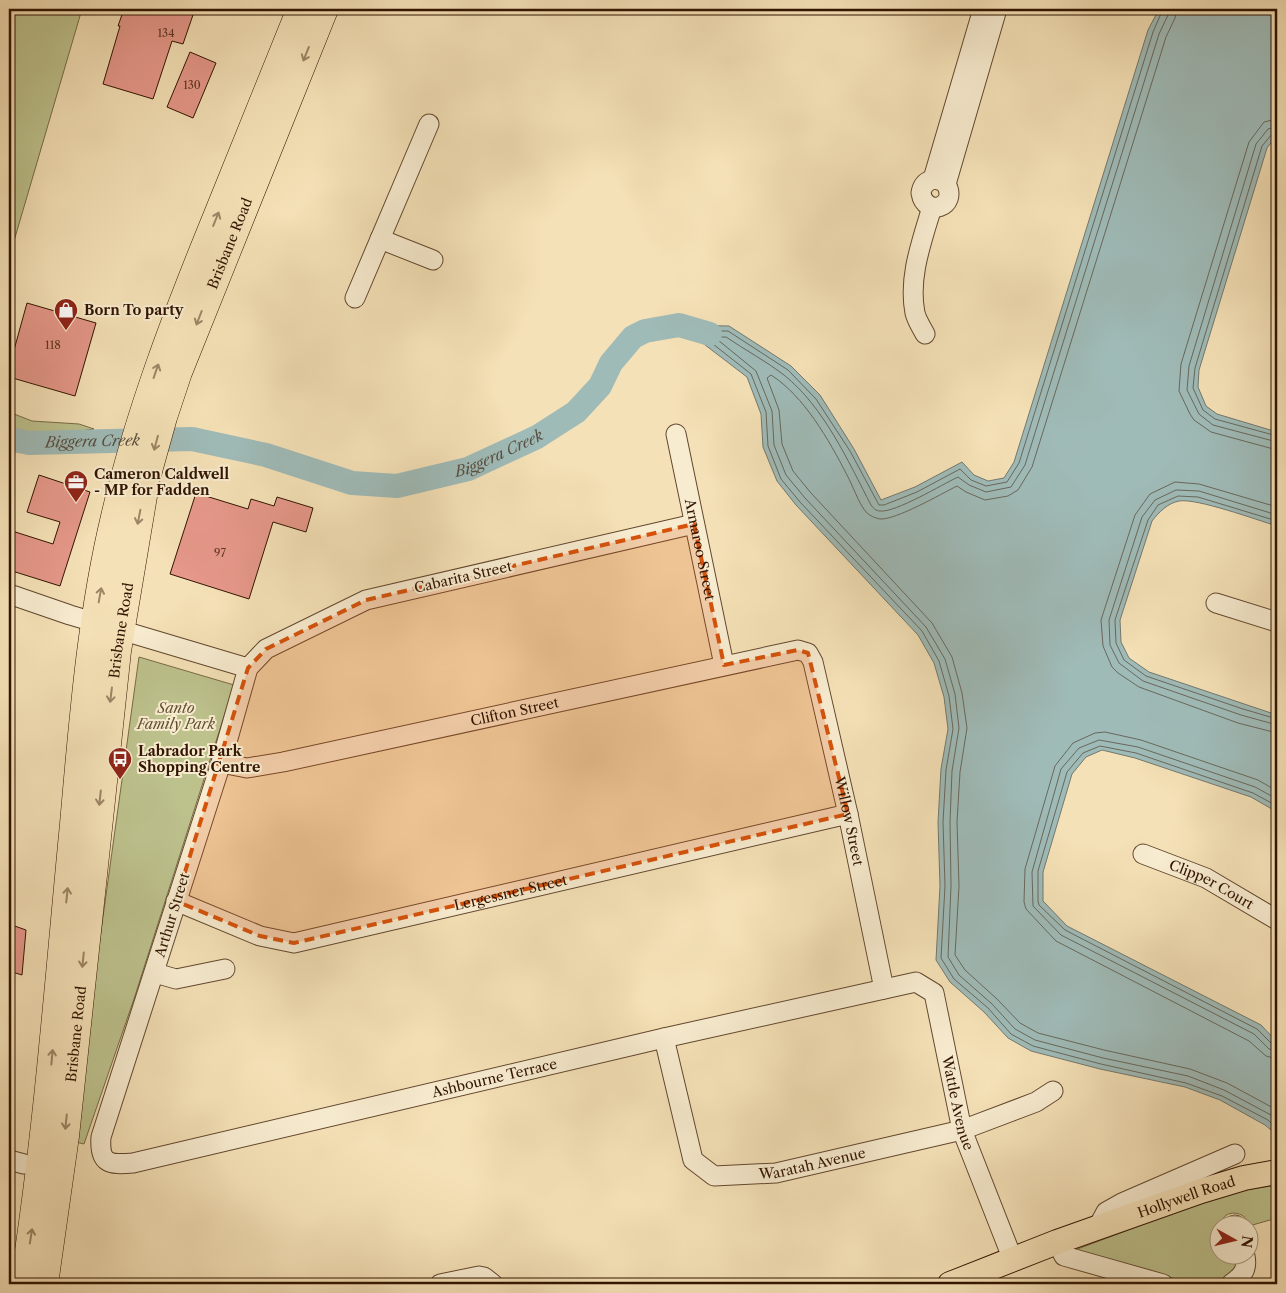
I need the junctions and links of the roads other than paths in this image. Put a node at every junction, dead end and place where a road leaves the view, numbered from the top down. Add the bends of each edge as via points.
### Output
1 (301, 9) edge
2 (324, 9) edge
3 (983, 9) edge
4 (997, 9) edge
5 (429, 124) dead end
6 (939, 182) junction
7 (380, 239) junction
8 (433, 260) dead end
9 (355, 298) dead end
10 (925, 334) dead end
11 (152, 417) junction
12 (676, 434) dead end
13 (694, 524) junction
14 (9, 594) edge
15 (1216, 603) dead end
16 (1277, 622) edge
17 (108, 626) junction
18 (808, 653) joint
19 (724, 666) junction
20 (248, 668) junction
21 (221, 763) junction
22 (848, 814) junction
23 (1143, 854) dead end
24 (176, 901) junction
25 (1277, 920) edge
26 (226, 969) dead end
27 (155, 973) junction
28 (884, 989) junction
29 (664, 1038) junction
30 (1053, 1091) dead end
31 (962, 1130) junction
32 (1234, 1154) dead end
33 (106, 1161) joint
34 (1277, 1172) edge
35 (1098, 1228) junction
36 (1057, 1242) junction
37 (1013, 1260) junction
38 (1246, 1266) edge
39 (24, 1284) edge
40 (44, 1284) edge
41 (440, 1284) edge
42 (493, 1284) edge
43 (950, 1284) edge
44 (1163, 1284) edge
45 (1231, 1284) edge

11 -> 1 highway, Brisbane Road via 176,316
2 -> 11 highway, Brisbane Road via 178,372
3 - 6 street
4 - 6 street
5 - 7 street
6 - 10 street via 949,193 948,198 942,206 932,207 919,251 912,293 916,316
7 - 8 street
7 - 9 street
11 - 17 highway, Brisbane Road via 138,469 137,527
12 - 13 street, Armaroo Street
13 - 19 street, Armaroo Street
13 - 20 street, Cabarita Street via 366,600 266,649
14 - 17 street
15 - 16 street
17 - 20 street
39 -> 17 highway, Brisbane Road via 46,1118 82,730
17 -> 40 highway, Brisbane Road via 105,750 62,1163
18 - 19 street, Clifton Street via 798,650
18 - 22 street, Willow Street via 813,662
19 - 21 street, Clifton Street via 283,762 247,768
20 - 21 street, Arthur Street
21 - 24 street, Arthur Street
22 - 24 street, Lergessner Street via 294,943 260,936
22 - 28 street, Willow Street
23 - 25 street, Clipper Court via 1206,878
24 - 27 street, Arthur Street
26 - 27 street via 176,979
27 - 33 street, Arthur Street via 101,1137 100,1151
28 - 29 street, Ashbourne Terrace
28 - 31 street, Wattle Avenue via 916,982 934,993
29 - 31 street, Waratah Avenue via 693,1160 714,1176 776,1173
29 - 33 street, Ashbourne Terrace via 132,1163
30 - 31 street, Waratah Avenue via 1036,1102
31 - 37 street, Wattle Avenue
32 - 35 street, Hollywell Road via 1122,1203 1106,1212
34 - 35 main road, Hollywell Road via 1226,1183
35 - 36 main road, Hollywell Road
36 - 37 main road, Hollywell Road
36 - 44 street via 1064,1256
37 - 43 main road, Hollywell Road
38 - 45 street via 1241,1277
41 - 42 street via 479,1276

